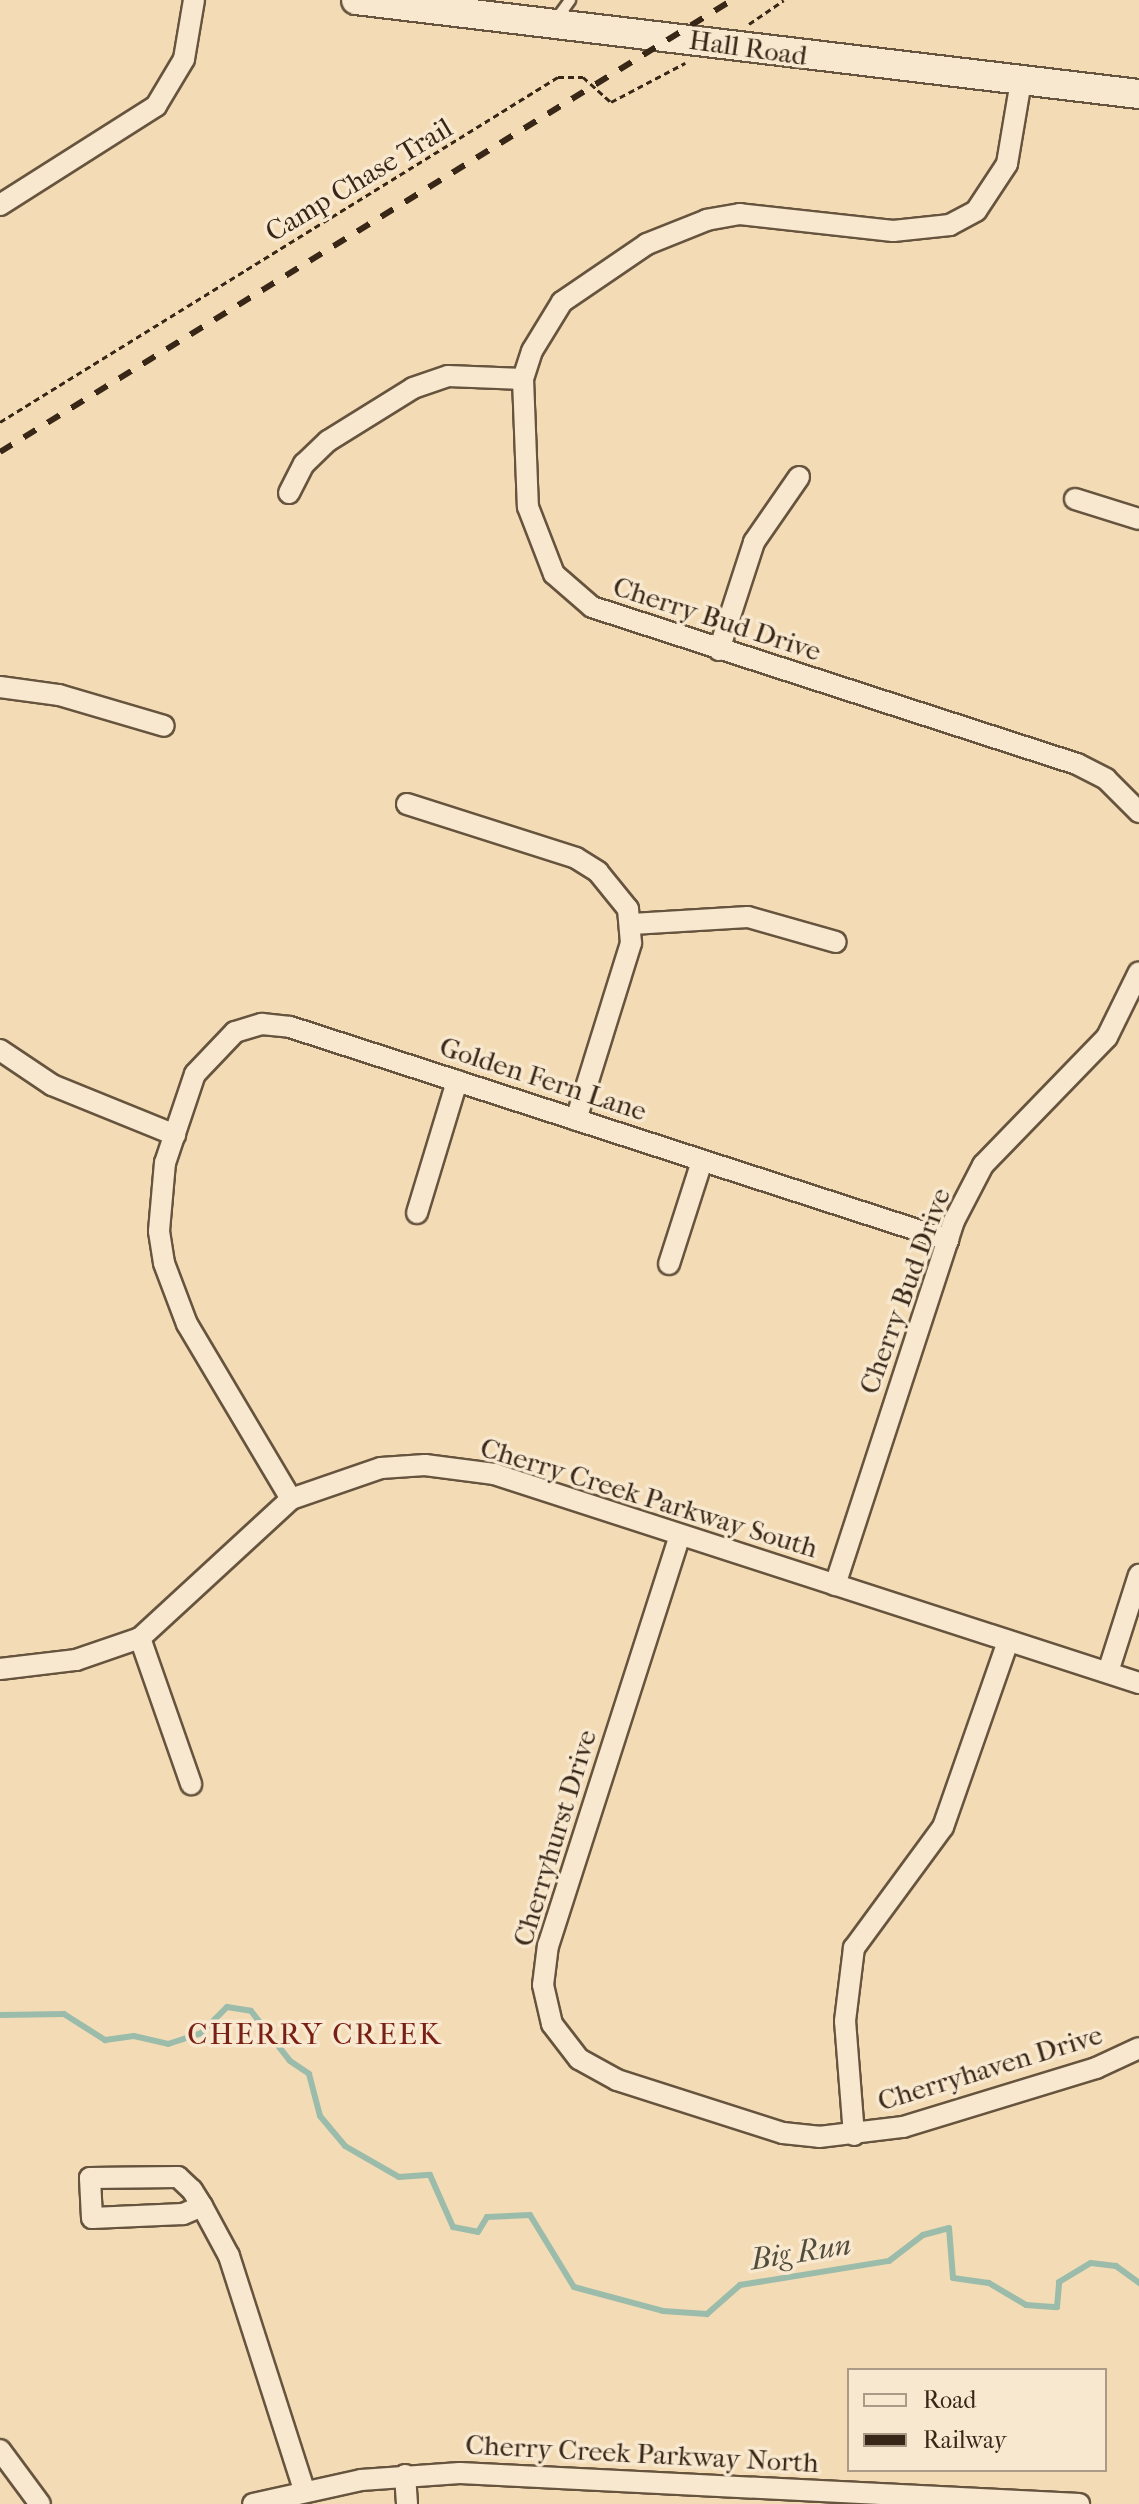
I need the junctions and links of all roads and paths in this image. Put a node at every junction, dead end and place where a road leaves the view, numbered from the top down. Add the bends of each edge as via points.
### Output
1 (194, 0) edge
2 (356, 0) edge
3 (570, 0) edge
4 (784, 0) edge
5 (553, 24) junction
6 (747, 31) dead end
7 (690, 61) dead end
8 (1021, 81) junction
9 (1139, 94) edge
10 (0, 205) edge
11 (523, 379) junction
12 (0, 422) edge
13 (799, 477) dead end
14 (289, 493) dead end
15 (1075, 499) dead end
16 (1139, 519) edge
17 (719, 650) junction
18 (0, 687) edge
19 (164, 726) dead end
20 (407, 804) dead end
21 (1139, 812) edge
22 (632, 924) junction
23 (836, 942) dead end
24 (1139, 972) edge
25 (1131, 1018) edge
26 (0, 1050) edge
27 (457, 1081) junction
28 (576, 1120) junction
29 (175, 1135) junction
30 (702, 1161) junction
31 (417, 1213) dead end
32 (948, 1240) junction
33 (669, 1264) dead end
34 (291, 1499) junction
35 (680, 1535) junction
36 (1139, 1575) edge
37 (835, 1585) junction
38 (140, 1638) junction
39 (1008, 1641) junction
40 (0, 1669) edge
41 (1108, 1672) junction
42 (1139, 1683) edge
43 (191, 1784) dead end
44 (1139, 2048) edge
45 (854, 2135) junction
46 (202, 2206) junction
47 (0, 2450) edge
48 (405, 2475) junction
49 (304, 2490) junction
50 (671, 2494) edge
51 (40, 2504) edge
52 (253, 2504) edge
53 (407, 2504) edge
54 (1079, 2504) edge

1 - 10 street via 184,59 156,106
2 - 5 main road, Hall Road
3 - 5 lane
4 - 6 path via 750,21
5 - 8 main road, Hall Road
7 - 12 path, Camp Chase Trail via 611,102 583,77 558,77
8 - 9 main road, Hall Road
8 - 11 street, Cherry Bud Drive via 1007,164 976,211 923,232 740,214 707,220 647,244 562,302 532,351
11 - 14 street via 448,376 413,388 328,441 304,464
11 - 17 street, Cherry Bud Drive via 528,507 554,574 592,607
13 - 17 street via 754,542
15 - 16 street
17 - 21 street, Cherry Bud Drive via 1077,764 1106,779
18 - 19 street via 59,695
20 - 22 street via 576,858 616,890
22 - 23 street via 748,917
22 - 28 street
24 - 25 street, Cherry Bud Drive
25 - 32 street, Cherry Bud Drive via 983,1165
26 - 29 street via 52,1085
27 - 28 street, Golden Fern Lane
27 - 29 street, Golden Fern Lane via 290,1027 262,1024 235,1032 200,1068
27 - 31 street
28 - 30 street, Golden Fern Lane
29 - 34 street, Golden Fern Lane via 159,1198 171,1285
30 - 32 street, Golden Fern Lane
30 - 33 street
32 - 37 street, Cherry Bud Drive
34 - 35 street, Cherry Creek Parkway South via 381,1468 425,1465 494,1474
34 - 38 street, Cherry Creek Parkway South
35 - 37 street, Cherry Creek Parkway South
35 - 45 street, Cherryhurst Drive via 548,1945 543,1985 552,2024 579,2059 617,2080 783,2133
36 - 41 street
37 - 39 street, Cherry Creek Parkway South
38 - 40 street, Cherry Creek Parkway South via 76,1660
38 - 43 street
39 - 41 street, Cherry Creek Parkway South
39 - 45 street via 943,1827 854,1948 845,2021
41 - 42 street, Cherry Creek Parkway South
44 - 45 street, Cherryhaven Drive via 1081,2073 903,2127
46 - 46 street via 178,2177 90,2178 92,2218 183,2214
46 - 49 street via 229,2256
47 - 51 street
48 - 49 street, Cherry Creek Parkway North
48 - 50 street, Cherry Creek Parkway North
48 - 53 street
49 - 52 street, Cherry Creek Parkway North
50 - 54 street, Cherry Creek Parkway North

